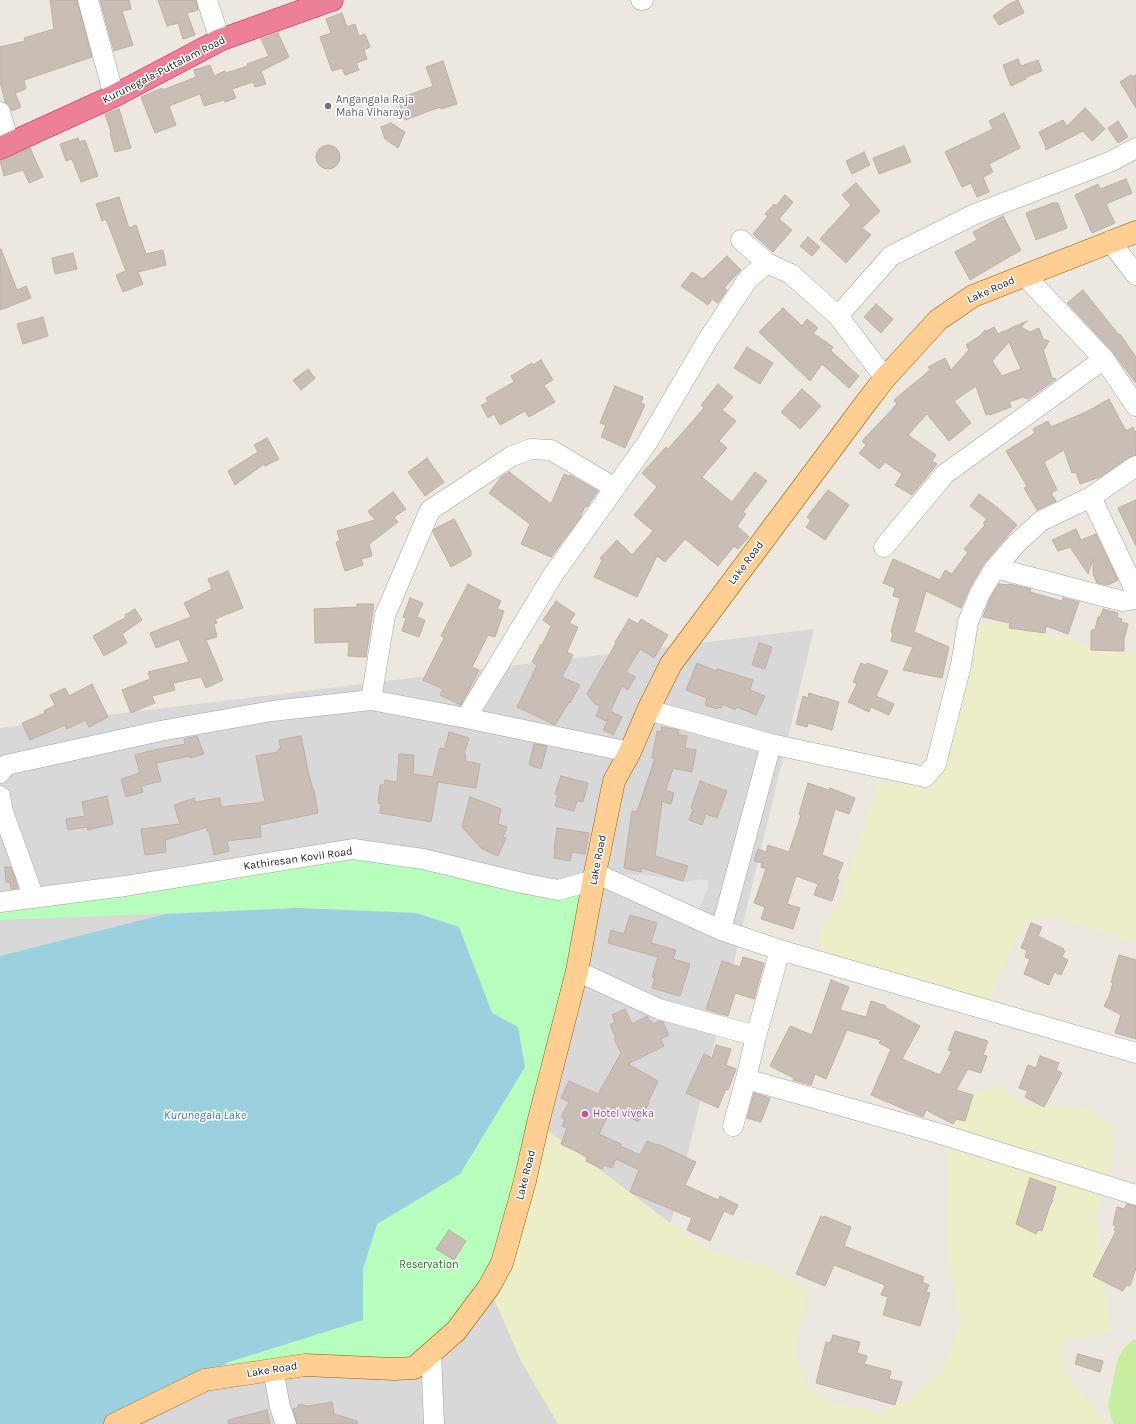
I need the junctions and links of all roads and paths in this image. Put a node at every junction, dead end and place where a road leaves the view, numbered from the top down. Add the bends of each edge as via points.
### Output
1 (88, 0) edge
2 (207, 0) edge
3 (332, 0) edge
4 (220, 40) junction
5 (114, 96) junction
6 (0, 112) edge
7 (4, 145) edge
8 (1136, 148) edge
9 (1136, 232) edge
10 (741, 240) dead end
11 (1110, 241) junction
12 (767, 263) junction
13 (1136, 275) edge
14 (1025, 276) junction
15 (838, 316) junction
16 (1104, 359) junction
17 (885, 378) junction
18 (1136, 406) edge
19 (1136, 466) edge
20 (615, 488) junction
21 (1091, 497) junction
22 (884, 547) dead end
23 (994, 568) junction
24 (1136, 592) edge
25 (1136, 599) edge
26 (371, 700) junction
27 (648, 710) junction
28 (466, 718) junction
29 (771, 744) junction
30 (630, 752) junction
31 (0, 773) edge
32 (0, 796) edge
33 (594, 876) junction
34 (34, 898) junction
35 (0, 902) edge
36 (721, 930) junction
37 (780, 950) junction
38 (577, 971) junction
39 (756, 1036) junction
40 (1136, 1053) edge
41 (746, 1080) junction
42 (733, 1126) dead end
43 (1136, 1195) edge
44 (431, 1353) junction
45 (273, 1370) junction
46 (114, 1424) edge
47 (286, 1424) edge
48 (434, 1424) edge

1 - 5 street
2 - 4 street
3 - 4 highway, Kurunegala-Puttalam Road
4 - 5 highway, Kurunegala-Puttalam Road
5 - 7 highway, Kurunegala-Puttalam Road
6 - 7 street
8 - 15 street via 1112,161 975,214 891,256
9 - 11 main road, Lake Road
10 - 12 street
11 - 13 street
11 - 14 main road, Lake Road
12 - 15 street via 791,274
12 - 20 street via 748,279 707,341 648,443
14 - 16 street
14 - 17 main road, Lake Road via 973,296 938,320
15 - 17 street
16 - 18 street
16 - 22 street via 945,474
17 - 27 main road, Lake Road via 671,664
19 - 21 street
20 - 26 street via 551,450 530,449 512,456 430,510 384,615
20 - 28 street via 553,575
21 - 23 street via 1041,521
21 - 24 street
23 - 25 street via 1122,601
23 - 29 street via 968,622 961,665 936,764 925,778
26 - 28 street
26 - 31 street via 272,711 160,731 6,765
27 - 29 street
27 - 30 main road, Lake Road
28 - 30 street
29 - 36 street
30 - 33 main road, Lake Road via 614,781
32 - 34 street via 3,812
33 - 34 street, Kathiresan Kovil Road via 558,890 423,859 353,849
33 - 36 street
33 - 38 main road, Lake Road
34 - 35 street, Kathiresan Kovil Road
36 - 37 street
37 - 39 street
37 - 40 street
38 - 39 street via 660,1009
38 - 44 main road, Lake Road via 541,1109 526,1181 502,1263 489,1286 456,1331
39 - 41 street
41 - 42 street
41 - 43 street via 934,1132
44 - 45 main road, Lake Road via 414,1368 305,1365
44 - 48 street
45 - 46 main road, Lake Road via 204,1380
45 - 47 street

